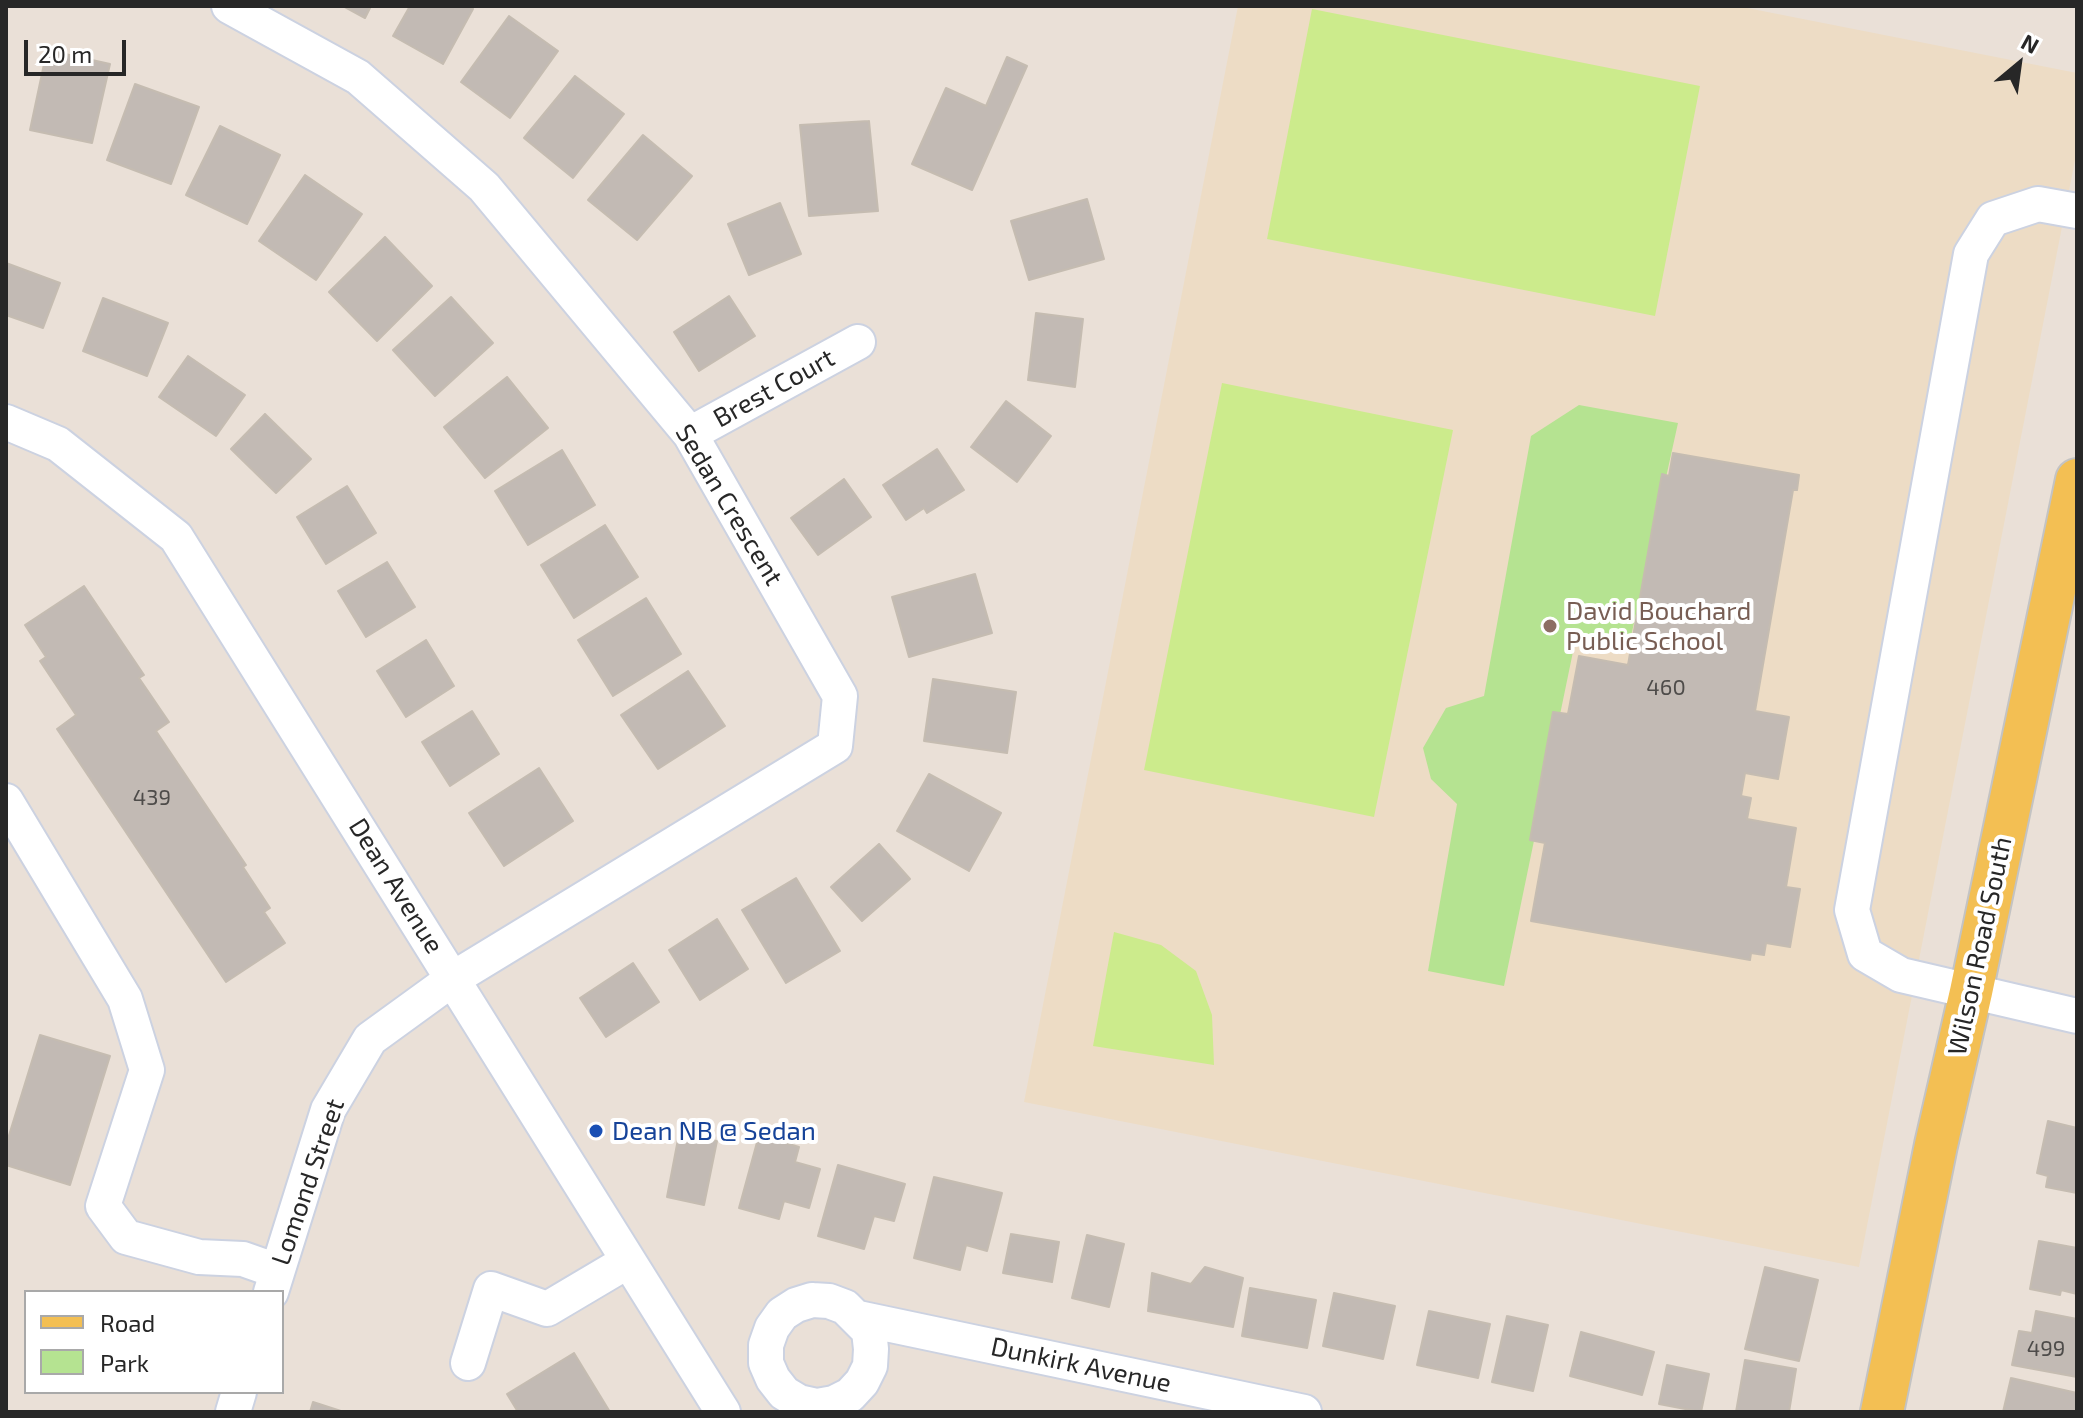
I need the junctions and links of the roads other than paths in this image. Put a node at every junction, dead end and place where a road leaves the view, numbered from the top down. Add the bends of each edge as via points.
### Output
1 (229, 6) edge
2 (2077, 211) edge
3 (858, 342) dead end
4 (6, 422) edge
5 (690, 434) junction
6 (2077, 480) edge
7 (6, 801) edge
8 (454, 978) junction
9 (1971, 992) junction
10 (2077, 1016) edge
11 (628, 1261) junction
12 (274, 1281) edge
13 (858, 1318) dead end
14 (468, 1363) dead end
15 (723, 1412) edge
16 (1304, 1412) edge
17 (1882, 1412) edge

1 - 5 street, Sedan Crescent via 358,77 484,187
2 - 9 street via 2038,204 1993,219 1971,254 1852,910 1865,954 1901,975
3 - 5 street, Brest Court
4 - 8 street, Dean Avenue via 58,444 176,537
5 - 8 street, Sedan Crescent via 840,696 835,746
6 - 9 main road, Wilson Road South
7 - 12 street via 125,999 147,1070 103,1206 126,1237 199,1257 243,1259
8 - 11 street, Dean Avenue
8 - 12 street, Lomond Street via 370,1039 328,1110
9 - 10 street
9 - 17 main road, Wilson Road South
11 - 14 street via 547,1309 491,1289
11 - 15 street, Dean Avenue
13 - 16 street, Dunkirk Avenue

